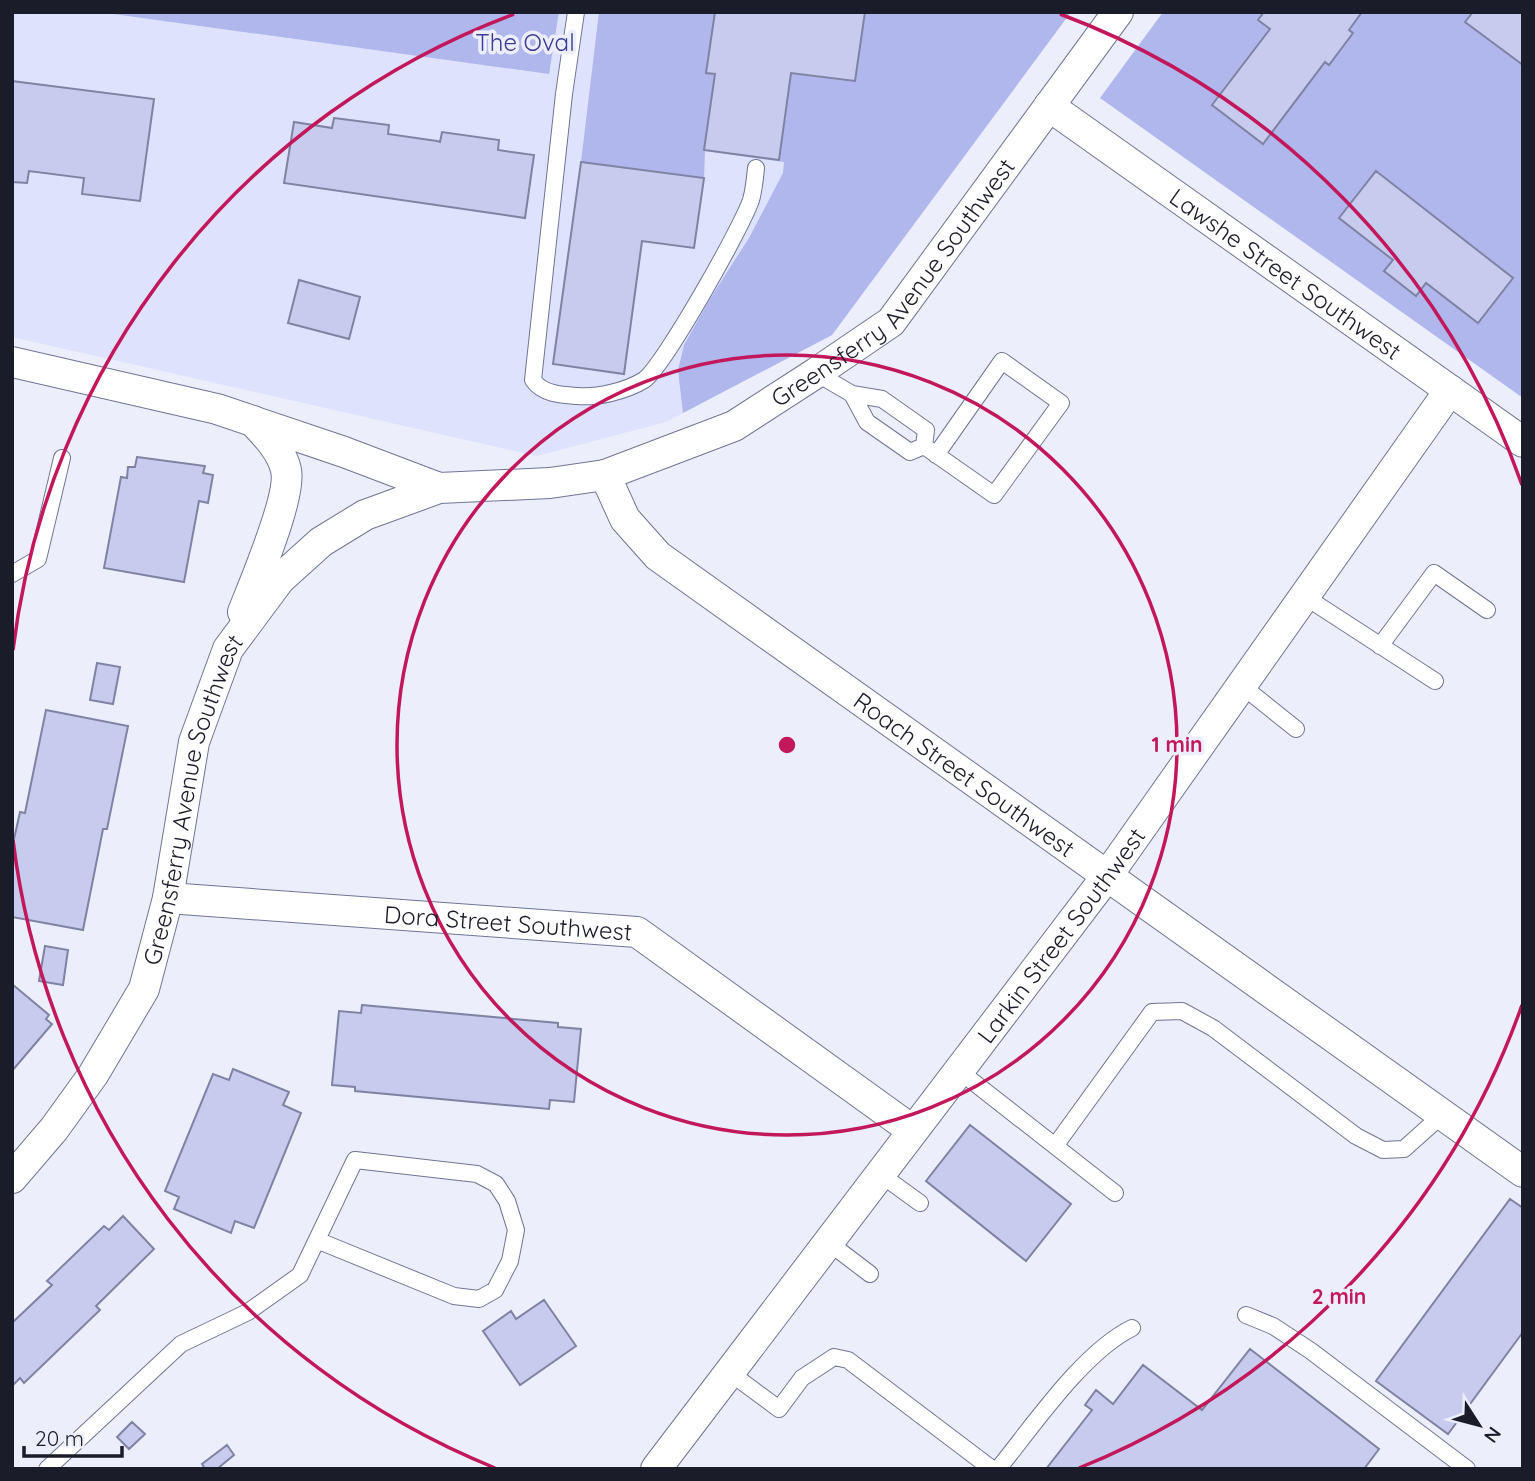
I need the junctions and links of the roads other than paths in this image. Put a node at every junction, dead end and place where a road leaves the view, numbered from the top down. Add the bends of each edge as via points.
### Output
1 (576, 12) edge
2 (1118, 12) edge
3 (1049, 106) junction
4 (756, 168) dead end
5 (12, 362) edge
6 (816, 373) junction
7 (1450, 390) junction
8 (852, 394) junction
9 (252, 421) junction
10 (1523, 442) edge
11 (930, 450) junction
12 (62, 458) dead end
13 (605, 475) junction
14 (439, 488) junction
15 (12, 574) edge
16 (1304, 596) junction
17 (1487, 610) dead end
18 (1380, 646) junction
19 (228, 649) junction
20 (1435, 681) dead end
21 (1241, 685) junction
22 (1296, 729) dead end
23 (1107, 876) junction
24 (168, 898) junction
25 (958, 1070) junction
26 (1442, 1115) junction
27 (912, 1130) junction
28 (1055, 1146) junction
29 (1523, 1172) edge
30 (880, 1174) junction
31 (12, 1178) edge
32 (1115, 1193) dead end
33 (920, 1203) dead end
34 (319, 1241) junction
35 (828, 1242) junction
36 (870, 1274) dead end
37 (1246, 1315) dead end
38 (1132, 1328) dead end
39 (729, 1372) junction
40 (47, 1469) edge
41 (656, 1469) edge
42 (995, 1469) edge
43 (1467, 1469) edge

1 - 4 lane via 533,380 537,386 556,394 590,397 645,379 667,352 738,228 751,199
2 - 3 street, Greensferry Avenue Southwest
3 - 6 street, Greensferry Avenue Southwest via 891,322
3 - 7 street, Lawshe Street Southwest
5 - 9 street
6 - 8 lane
6 - 13 street, Greensferry Avenue Southwest via 734,426
7 - 10 street, Lawshe Street Southwest
7 - 16 street, Larkin Street Southwest
8 - 11 lane via 867,422 910,452
8 - 11 lane via 882,399 926,430
9 - 14 street
9 - 19 street via 279,454 287,472 285,495
11 - 11 lane via 994,495 1061,403 1002,361
12 - 15 lane via 38,559
13 - 14 street, Greensferry Avenue Southwest via 550,483
13 - 23 street, Roach Street Southwest via 625,519 658,556
14 - 19 street, Greensferry Avenue Southwest via 365,515 321,542 280,579
16 - 18 lane
16 - 21 street, Larkin Street Southwest
17 - 18 lane via 1434,573
18 - 20 lane
19 - 24 street, Greensferry Avenue Southwest via 194,742
21 - 22 lane
21 - 23 street, Larkin Street Southwest
23 - 25 street, Larkin Street Southwest
23 - 26 street, Roach Street Southwest
24 - 27 street, Dora Street Southwest via 638,932
24 - 31 street, Greensferry Avenue Southwest via 144,989 93,1074
25 - 27 street, Larkin Street Southwest
25 - 28 lane
26 - 28 lane via 1404,1149 1383,1150 1356,1136 1213,1028 1182,1010 1152,1012
26 - 29 street, Roach Street Southwest
27 - 30 street, Larkin Street Southwest
28 - 32 lane
30 - 33 lane
30 - 35 street, Larkin Street Southwest
34 - 34 lane via 355,1160 477,1174 496,1184 516,1230 510,1261 495,1290 479,1299 454,1296
34 - 40 lane via 300,1275 248,1311 181,1344
35 - 36 lane
35 - 39 street, Larkin Street Southwest
37 - 43 lane via 1273,1325
38 - 42 lane via 1076,1372
39 - 41 street, Larkin Street Southwest
39 - 42 lane via 779,1409 802,1378 834,1357 848,1360

